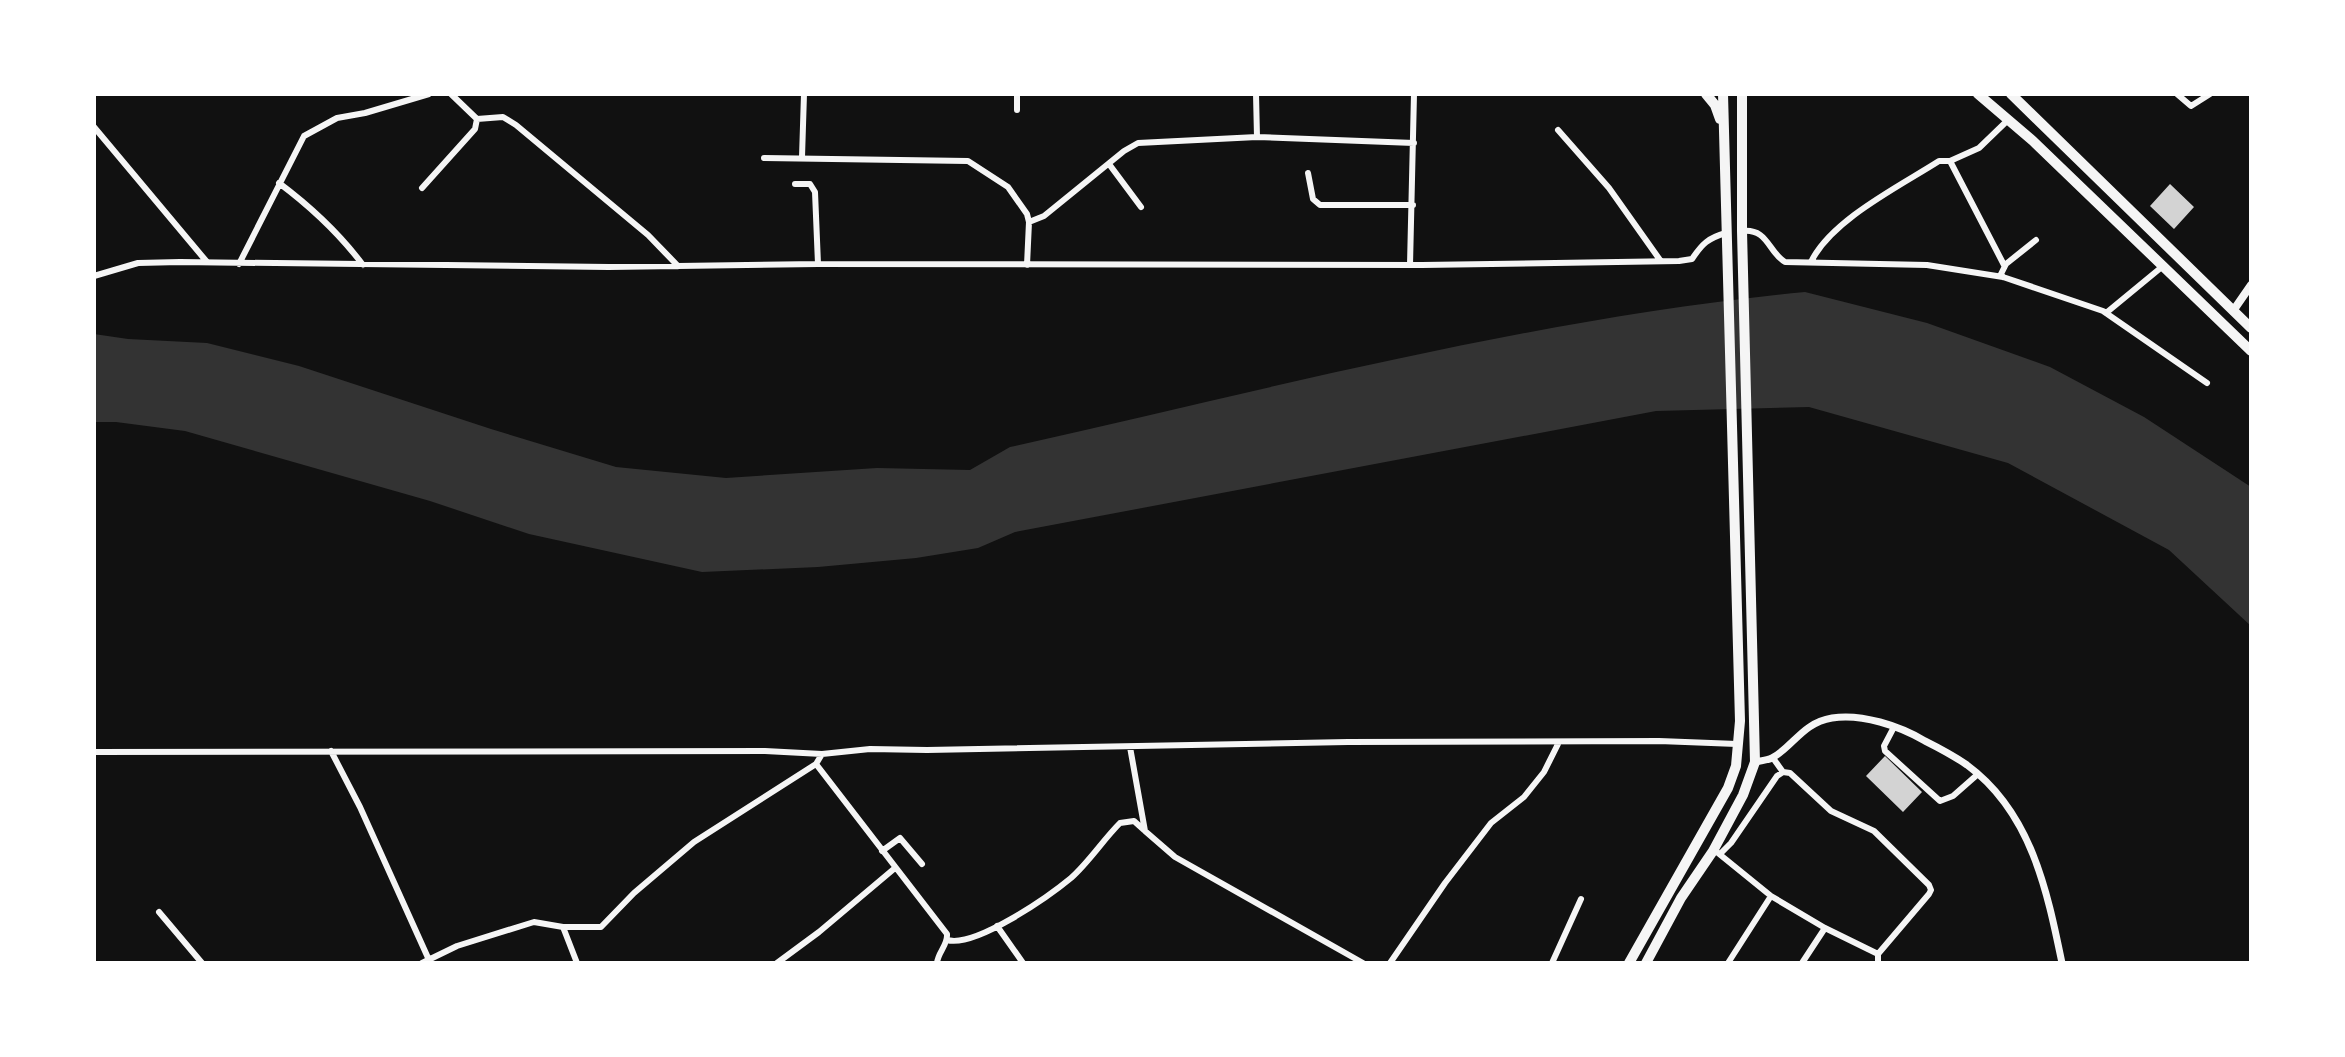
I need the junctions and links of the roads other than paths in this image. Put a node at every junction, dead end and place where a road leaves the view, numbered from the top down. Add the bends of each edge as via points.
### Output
1 (429, 94) edge
2 (451, 94) edge
3 (804, 94) edge
4 (1017, 94) edge
5 (1256, 94) edge
6 (1414, 94) edge
7 (1706, 94) edge
8 (1723, 94) edge
9 (1742, 94) edge
10 (1978, 94) edge
11 (2011, 94) edge
12 (2177, 94) edge
13 (2210, 94) edge
14 (1017, 110) dead end
15 (477, 119) junction
16 (2009, 119) junction
17 (94, 127) edge
18 (1558, 130) dead end
19 (1725, 132) junction
20 (1257, 137) junction
21 (1414, 143) junction
22 (802, 157) junction
23 (764, 158) dead end
24 (1950, 161) junction
25 (1109, 164) junction
26 (1308, 173) dead end
27 (279, 183) junction
28 (795, 184) dead end
29 (422, 188) dead end
30 (1413, 205) junction
31 (1141, 207) dead end
32 (1029, 222) junction
33 (1742, 231) junction
34 (1726, 233) junction
35 (2036, 240) dead end
36 (1660, 260) junction
37 (1811, 262) junction
38 (208, 263) junction
39 (239, 264) junction
40 (818, 264) junction
41 (363, 265) junction
42 (1027, 265) junction
43 (1410, 265) junction
44 (2004, 265) junction
45 (678, 266) junction
46 (2163, 266) junction
47 (94, 276) edge
48 (2003, 277) junction
49 (2251, 285) edge
50 (2233, 311) junction
51 (2106, 313) junction
52 (2251, 328) edge
53 (2251, 351) edge
54 (2207, 383) dead end
55 (1894, 727) junction
56 (1559, 742) junction
57 (1737, 744) junction
58 (1130, 747) junction
59 (331, 751) junction
60 (94, 752) edge
61 (822, 754) junction
62 (1773, 758) junction
63 (1755, 762) junction
64 (816, 764) junction
65 (1783, 772) junction
66 (1978, 774) junction
67 (1145, 831) junction
68 (882, 851) junction
69 (1717, 852) junction
70 (922, 864) dead end
71 (895, 868) junction
72 (1668, 891) junction
73 (1771, 896) junction
74 (1681, 898) junction
75 (1581, 899) dead end
76 (159, 912) dead end
77 (997, 926) junction
78 (563, 927) junction
79 (1825, 928) junction
80 (947, 940) junction
81 (789, 954) junction
82 (1878, 954) junction
83 (425, 961) edge
84 (202, 963) edge
85 (577, 963) edge
86 (777, 963) edge
87 (793, 963) edge
88 (937, 963) edge
89 (1023, 963) edge
90 (1363, 963) edge
91 (1390, 963) edge
92 (1552, 963) edge
93 (1629, 963) edge
94 (1646, 963) edge
95 (1728, 963) edge
96 (1802, 963) edge
97 (1878, 963) edge
98 (2062, 963) edge

1 - 27 street via 325,123 304,136
2 - 15 street
3 - 22 street
4 - 14 street
5 - 20 street
6 - 21 street
7 - 19 highway
8 - 19 highway
9 - 33 highway
10 - 16 highway
11 - 50 highway
12 - 13 street via 2187,106
15 - 29 street via 475,129
15 - 45 street via 503,117 516,125
16 - 24 street via 1979,148
16 - 46 highway
17 - 38 street
18 - 36 street via 1609,188
19 - 34 highway
20 - 21 street
20 - 25 street via 1138,143
21 - 30 street
22 - 23 street
22 - 32 street via 968,161 1008,187
24 - 37 street via 1939,161 1865,209 1818,247
24 - 44 street
25 - 31 street
25 - 32 street
26 - 30 street via 1313,199 1320,205
27 - 39 street
27 - 41 street via 345,241
28 - 40 street via 810,184 815,192
30 - 43 street
32 - 42 street
33 - 37 street via 1764,236 1785,262
33 - 63 highway
34 - 36 street via 1710,237 1692,259
34 - 57 highway
35 - 44 street
36 - 43 street
37 - 48 street via 1927,265
38 - 39 street
38 - 47 street via 138,263
39 - 41 street
40 - 42 street
40 - 45 street
41 - 45 street
42 - 43 street
44 - 48 street
46 - 51 street
46 - 53 highway
48 - 51 street
49 - 50 main road
50 - 52 highway
51 - 54 street
55 - 62 street via 1834,717 1808,728
55 - 66 street
55 - 66 street via 1885,751 1940,801
56 - 57 street
56 - 58 street
56 - 91 street via 1544,772 1524,797 1491,823
57 - 72 highway via 1728,788
58 - 61 street
58 - 67 street
59 - 60 street
59 - 61 street
59 - 83 street
61 - 64 street
62 - 63 street
62 - 65 street
63 - 69 highway
64 - 68 street
64 - 78 street via 694,842 601,927
65 - 69 street
65 - 82 street via 1831,811 1874,831 1929,885 1929,894
66 - 98 street via 2012,811 2028,838
67 - 77 street via 1134,821 1120,823 1071,878
67 - 90 street via 1175,857
68 - 70 street via 900,838
68 - 71 street
69 - 73 street
69 - 74 highway
71 - 80 street
71 - 81 street
72 - 74 highway
72 - 93 highway
73 - 79 street
73 - 95 street
74 - 94 highway
75 - 92 street
76 - 84 street
77 - 80 street via 963,942
77 - 89 street
78 - 83 street via 534,922
78 - 85 street
79 - 82 street
79 - 96 street
80 - 88 street
81 - 86 street
81 - 87 street
82 - 97 street

